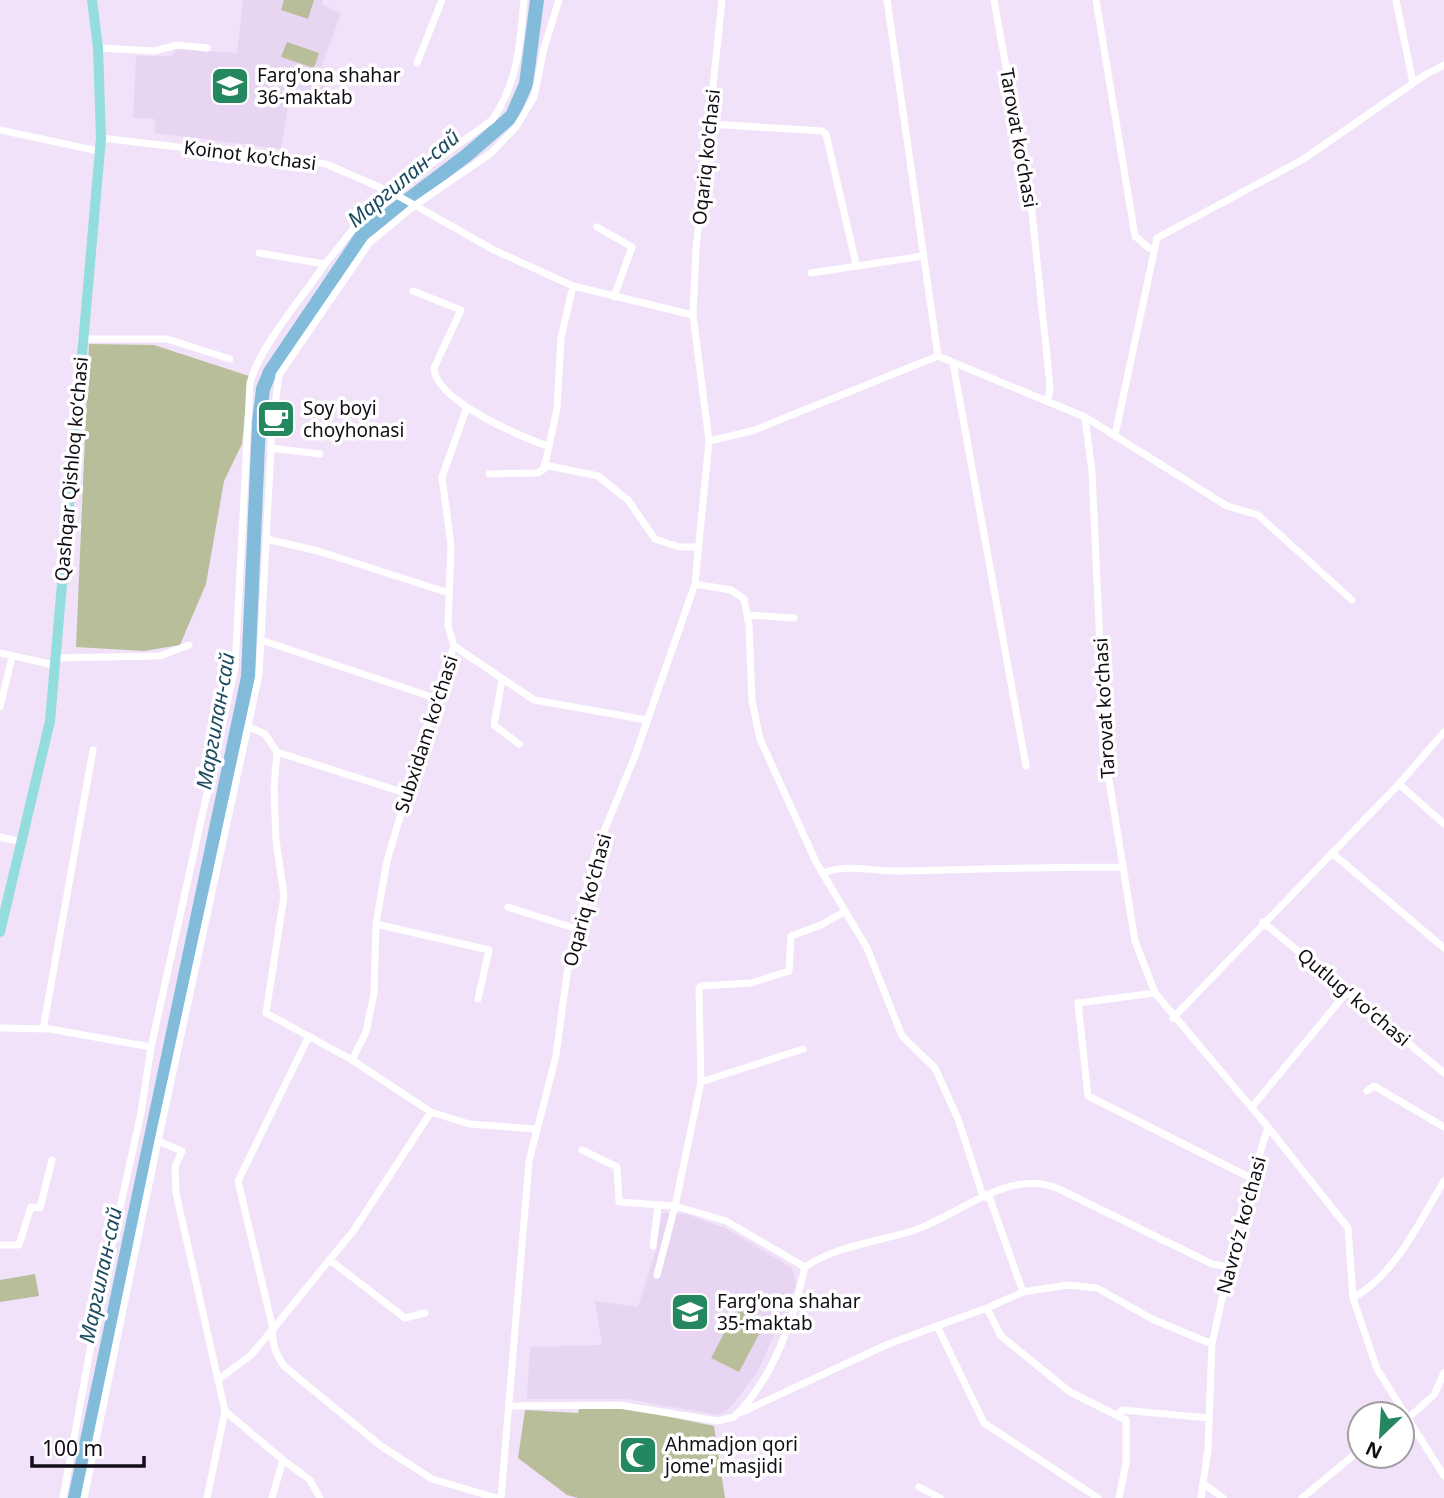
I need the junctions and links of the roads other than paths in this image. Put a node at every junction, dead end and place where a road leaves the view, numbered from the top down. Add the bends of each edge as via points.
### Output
1 (92, 0) edge
2 (442, 0) edge
3 (524, 0) edge
4 (559, 0) edge
5 (722, 0) edge
6 (887, 0) edge
7 (994, 0) edge
8 (1096, 0) edge
9 (1396, 0) edge
10 (98, 48) junction
11 (206, 48) dead end
12 (417, 63) dead end
13 (1444, 65) edge
14 (1413, 83) junction
15 (710, 124) junction
16 (0, 130) edge
17 (101, 138) junction
18 (99, 151) junction
19 (393, 193) junction
20 (414, 205) junction
21 (597, 227) dead end
22 (1149, 248) dead end
23 (259, 253) dead end
24 (923, 256) junction
25 (325, 264) junction
26 (856, 264) junction
27 (811, 273) dead end
28 (573, 286) junction
29 (413, 291) dead end
30 (614, 297) junction
31 (694, 315) junction
32 (81, 339) junction
33 (937, 356) junction
34 (230, 359) dead end
35 (953, 363) junction
36 (1048, 402) junction
37 (467, 407) junction
38 (1085, 417) junction
39 (1115, 435) junction
40 (709, 441) junction
41 (548, 446) junction
42 (271, 449) junction
43 (320, 454) dead end
44 (544, 465) junction
45 (489, 474) dead end
46 (266, 539) junction
47 (699, 547) junction
48 (695, 584) junction
49 (449, 593) junction
50 (1352, 600) dead end
51 (747, 615) junction
52 (794, 618) dead end
53 (261, 640) junction
54 (189, 645) dead end
55 (454, 646) junction
56 (0, 653) edge
57 (12, 656) junction
58 (55, 661) junction
59 (502, 680) junction
60 (435, 698) junction
61 (0, 707) edge
62 (647, 720) junction
63 (248, 726) junction
64 (1444, 732) edge
65 (519, 744) dead end
66 (93, 750) dead end
67 (277, 752) junction
68 (1026, 766) dead end
69 (1399, 784) junction
70 (408, 793) junction
71 (1444, 824) edge
72 (0, 837) edge
73 (21, 842) junction
74 (1332, 853) junction
75 (1122, 867) junction
76 (822, 873) junction
77 (508, 907) dead end
78 (844, 912) junction
79 (1263, 922) junction
80 (376, 924) junction
81 (576, 929) junction
82 (0, 932) edge
83 (1444, 948) edge
84 (1347, 992) junction
85 (1155, 993) junction
86 (478, 999) dead end
87 (1174, 1018) junction
88 (0, 1028) edge
89 (43, 1029) junction
90 (309, 1036) junction
91 (151, 1047) junction
92 (803, 1049) dead end
93 (352, 1060) junction
94 (1444, 1073) edge
95 (701, 1082) junction
96 (1367, 1091) dead end
97 (1252, 1107) junction
98 (431, 1112) junction
99 (1268, 1127) junction
100 (1444, 1127) edge
101 (536, 1129) junction
102 (158, 1141) junction
103 (582, 1150) dead end
104 (52, 1160) dead end
105 (1251, 1178) junction
106 (1444, 1181) edge
107 (983, 1196) junction
108 (658, 1206) junction
109 (675, 1206) junction
110 (0, 1245) edge
111 (653, 1246) dead end
112 (330, 1260) junction
113 (805, 1266) junction
114 (1228, 1267) junction
115 (657, 1275) dead end
116 (1023, 1292) junction
117 (1353, 1298) junction
118 (987, 1308) junction
119 (425, 1314) dead end
120 (937, 1326) junction
121 (272, 1329) junction
122 (1212, 1344) junction
123 (1444, 1373) edge
124 (218, 1380) junction
125 (1397, 1400) edge
126 (510, 1406) junction
127 (225, 1411) junction
128 (1416, 1411) edge
129 (737, 1414) junction
130 (1118, 1414) junction
131 (1209, 1418) junction
132 (1416, 1431) edge
133 (284, 1460) junction
134 (1346, 1462) edge
135 (1444, 1476) edge
136 (1203, 1483) junction
137 (919, 1487) dead end
138 (63, 1498) edge
139 (85, 1498) edge
140 (207, 1498) edge
141 (272, 1498) edge
142 (320, 1498) edge
143 (499, 1498) edge
144 (940, 1498) edge
145 (1098, 1498) edge
146 (1119, 1498) edge
147 (1201, 1498) edge
148 (1223, 1498) edge
149 (1302, 1498) edge

1 - 10 main road, Qashqar Qishloq koʻchasi
2 - 12 street
3 - 19 street via 516,74 506,100 492,120
4 - 20 street via 526,113 491,153
5 - 15 street, Oqariq ko'chasi
6 - 24 street
7 - 36 street, Tarovat koʻchasi via 1032,212
8 - 22 street via 1135,236
9 - 14 street
10 - 11 street
10 - 17 main road, Qashqar Qishloq koʻchasi
13 - 14 street
14 - 39 street via 1302,160 1157,238
15 - 26 street via 826,134
15 - 31 street, Oqariq ko'chasi via 696,249
16 - 18 street
17 - 18 main road, Qashqar Qishloq koʻchasi
17 - 19 street, Koinot ko'chasi via 326,164
18 - 32 main road, Qashqar Qishloq koʻchasi
19 - 20 street, Koinot ko'chasi
19 - 25 street via 370,208
20 - 28 street via 494,250
20 - 42 street via 370,242 279,375
21 - 30 street via 632,247
23 - 25 street
24 - 26 street
24 - 33 street
25 - 91 street via 260,359 250,383 234,667
26 - 27 street
28 - 30 street
28 - 41 street via 561,338 558,409
29 - 37 street via 461,310 434,372
30 - 31 street
31 - 40 street, Oqariq ko'chasi
32 - 34 street via 167,339
32 - 58 main road, Qashqar Qishloq koʻchasi
33 - 35 street
33 - 40 street via 752,431
35 - 36 street
35 - 68 street
36 - 38 street
37 - 41 street via 493,424
37 - 49 street, Subxidam koʻchasi via 442,477 451,546
38 - 39 street
38 - 75 street, Tarovat koʻchasi via 1092,471 1105,755
39 - 50 street via 1227,506 1258,515
40 - 47 street, Oqariq ko'chasi
41 - 44 street
42 - 43 street
42 - 46 street
44 - 45 street via 539,473
44 - 47 street via 598,476 628,500 655,539 678,547
46 - 49 street
46 - 53 street
47 - 48 street, Oqariq ko'chasi
48 - 51 street via 740,594
48 - 62 street, Oqariq ko'chasi
49 - 55 street, Subxidam koʻchasi via 448,626
51 - 52 street
51 - 76 street via 757,729
53 - 60 street
53 - 63 street
54 - 58 street via 160,656
55 - 59 street
55 - 60 street, Subxidam koʻchasi
56 - 57 street
57 - 58 street
57 - 61 street
58 - 73 main road, Qashqar Qishloq koʻchasi via 47,740
59 - 62 street via 534,700
59 - 65 street via 494,725
60 - 70 street, Subxidam koʻchasi
62 - 81 street, Oqariq ko'chasi via 595,853
63 - 67 street via 265,734
63 - 102 street
64 - 69 street
66 - 89 street
67 - 70 street
67 - 90 street via 276,840 284,896 265,1007 269,1017
69 - 71 street
69 - 74 street
70 - 80 street, Subxidam koʻchasi via 387,861
72 - 73 street
73 - 82 main road, Qashqar Qishloq koʻchasi
74 - 79 street
74 - 83 street
75 - 76 street via 885,871 857,866
75 - 85 street, Tarovat koʻchasi via 1135,941
76 - 78 street
77 - 81 street
78 - 95 street via 791,936 789,971 751,983 699,988
78 - 107 street via 867,948 902,1037 934,1068 958,1119
79 - 84 street, Qutlugʻ koʻchasi
79 - 87 street
80 - 86 street via 489,950
80 - 93 street, Subxidam koʻchasi via 374,993 366,1032
81 - 101 street, Oqariq ko'chasi via 556,1056
84 - 94 street, Qutlugʻ koʻchasi
84 - 97 street
85 - 87 street
85 - 105 street via 1078,1003 1088,1096
87 - 97 street
88 - 89 street
89 - 91 street
90 - 93 street
90 - 121 street via 238,1181
91 - 138 street
92 - 95 street
93 - 98 street
95 - 109 street
96 - 100 street via 1374,1086
97 - 99 street
98 - 101 street via 469,1124
98 - 112 street
99 - 105 street, Navroʻz koʻchasi
99 - 117 street via 1348,1228
101 - 126 street, Oqariq ko'chasi via 524,1213
102 - 124 street via 182,1151 176,1167 176,1192
102 - 139 street
103 - 108 street via 617,1167 619,1202
104 - 110 street via 40,1208 31,1207 19,1245
105 - 114 street, Navroʻz koʻchasi
106 - 117 street via 1395,1260 1374,1287
107 - 113 street via 914,1230 826,1253
107 - 114 street via 1042,1182 1212,1264
107 - 116 street via 990,1199
108 - 109 street
108 - 111 street
109 - 113 street via 726,1221
109 - 115 street
112 - 119 street via 405,1318
112 - 121 street
113 - 129 street via 795,1308 768,1372
114 - 122 street, Navroʻz koʻchasi
116 - 118 street
116 - 122 street via 1067,1285 1097,1287 1152,1319
117 - 125 street via 1377,1369
118 - 120 street
118 - 130 street via 1001,1336 1030,1360 1070,1392
120 - 129 street
120 - 145 street via 984,1423
121 - 124 street via 251,1355
121 - 143 street via 277,1356 284,1366 381,1446 440,1484
122 - 131 street, Navroʻz koʻchasi
123 - 128 street via 1434,1395
124 - 127 street
126 - 129 street via 619,1405 718,1421
126 - 143 street, Oqariq ko'chasi
127 - 133 street
127 - 140 street
130 - 131 street via 1150,1410
130 - 146 street via 1126,1420 1126,1464
131 - 136 street, Navroʻz koʻchasi
132 - 135 street
133 - 141 street
133 - 142 street via 310,1480
134 - 149 street
136 - 147 street, Navroʻz koʻchasi
136 - 148 street
137 - 144 street

